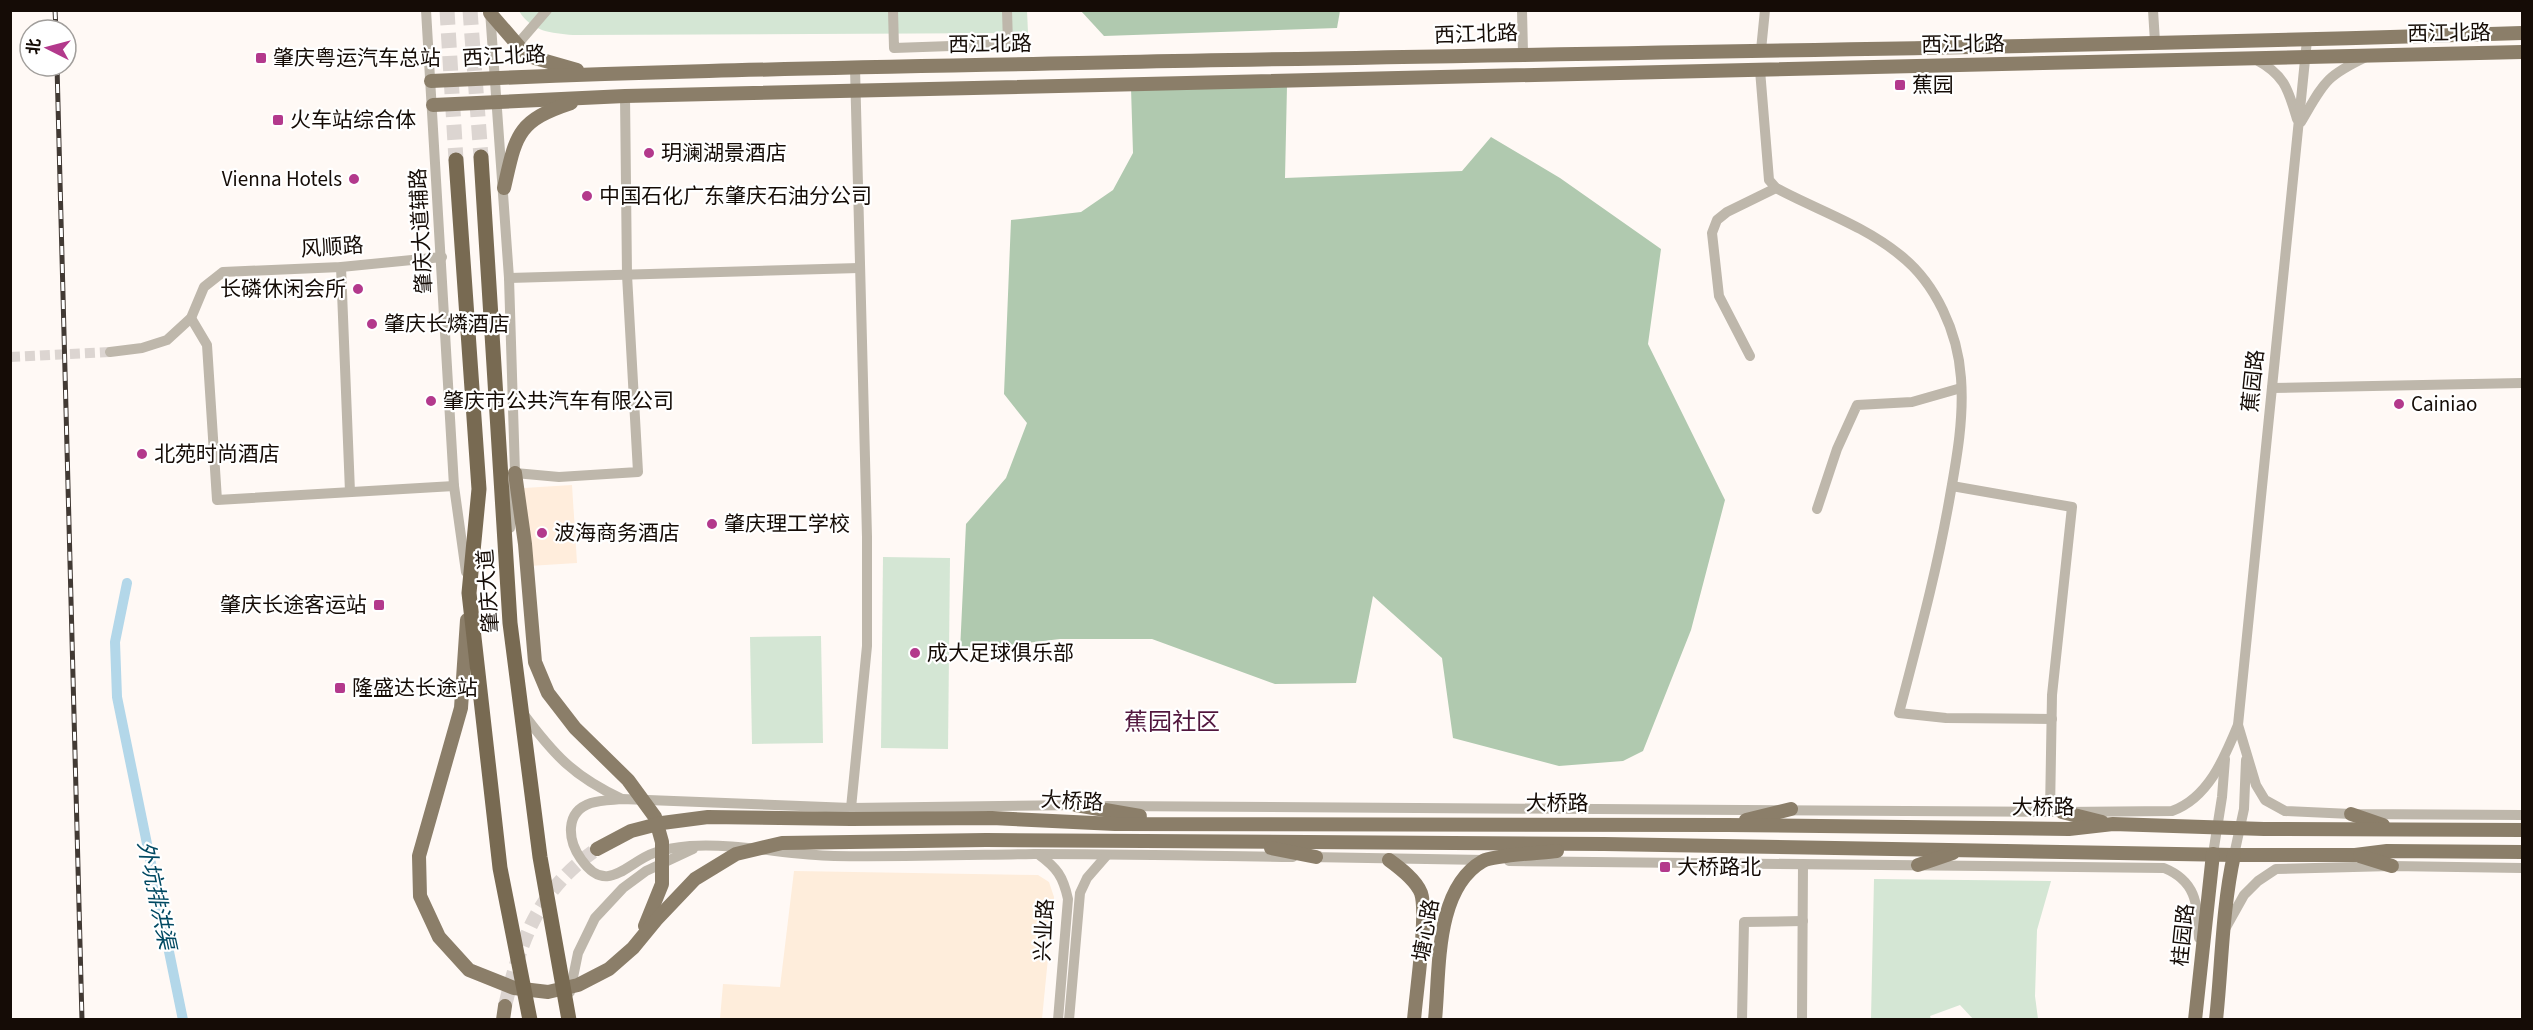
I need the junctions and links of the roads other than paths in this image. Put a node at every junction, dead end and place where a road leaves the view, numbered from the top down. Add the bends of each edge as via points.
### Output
1 (426, 10) edge
2 (548, 10) edge
3 (893, 10) edge
4 (1007, 10) edge
5 (1522, 10) edge
6 (1765, 10) edge
7 (2153, 10) edge
8 (490, 12) edge
9 (2523, 33) edge
10 (2425, 36) junction
11 (2307, 40) junction
12 (2155, 42) junction
13 (2225, 42) junction
14 (516, 46) junction
15 (1761, 50) junction
16 (2523, 52) edge
17 (1523, 53) junction
18 (2425, 54) junction
19 (1435, 56) junction
20 (2369, 56) junction
21 (2305, 57) junction
22 (2252, 58) junction
23 (2225, 59) junction
24 (855, 68) junction
25 (1760, 70) junction
26 (588, 74) junction
27 (1436, 77) junction
28 (495, 78) junction
29 (431, 81) junction
30 (857, 92) junction
31 (625, 96) junction
32 (589, 97) junction
33 (497, 102) junction
34 (433, 105) junction
35 (2299, 125) junction
36 (481, 157) tunnel mouth
37 (456, 160) tunnel mouth
38 (504, 188) junction
39 (1776, 188) junction
40 (442, 257) junction
41 (341, 267) junction
42 (859, 268) junction
43 (627, 275) junction
44 (509, 278) junction
45 (191, 318) junction
46 (110, 352) tunnel mouth
47 (1750, 356) dead end
48 (2523, 384) edge
49 (1961, 388) junction
50 (2272, 388) junction
51 (515, 473) junction
52 (454, 486) junction
53 (1952, 486) junction
54 (350, 492) junction
55 (1817, 509) dead end
56 (507, 566) junction
57 (469, 593) junction
58 (521, 711) junction
59 (2052, 719) junction
60 (2238, 725) junction
61 (2246, 748) junction
62 (2225, 756) junction
63 (622, 799) junction
64 (1076, 805) junction
65 (851, 808) junction
66 (1791, 809) junction
67 (2056, 812) junction
68 (2351, 814) junction
69 (2523, 815) edge
70 (2523, 821) edge
71 (1204, 822) junction
72 (2113, 824) junction
73 (1727, 825) junction
74 (2217, 828) junction
75 (2239, 828) junction
76 (2393, 829) junction
77 (2493, 829) junction
78 (2523, 830) edge
79 (1236, 842) junction
80 (1604, 844) junction
81 (702, 846) junction
82 (597, 849) tunnel mouth
83 (1965, 849) junction
84 (2523, 852) edge
85 (1037, 854) junction
86 (2213, 854) junction
87 (1107, 855) junction
88 (2234, 855) junction
89 (2355, 855) junction
90 (1316, 857) junction
91 (1389, 860) junction
92 (1484, 860) junction
93 (1803, 864) junction
94 (1918, 865) junction
95 (2392, 866) junction
96 (2523, 868) edge
97 (1803, 921) junction
98 (2221, 938) junction
99 (633, 948) junction
100 (2201, 962) junction
101 (568, 1015) edge
102 (530, 1020) edge
103 (1058, 1020) edge
104 (1069, 1020) edge
105 (1414, 1020) edge
106 (1435, 1020) edge
107 (1742, 1020) edge
108 (1802, 1020) edge
109 (2195, 1020) edge
110 (2216, 1020) edge

1 - 29 street, 肇庆大道辅路
2 - 14 street
3 - 4 street via 894,48 1008,44
5 - 17 street
6 - 15 street
7 - 12 street
8 - 14 main road
8 - 28 street
9 - 10 main road, 西江北路
10 - 11 main road, 西江北路
10 - 18 main road
11 - 13 main road, 西江北路
11 - 21 street, 蕉园路
12 - 13 main road, 西江北路
12 - 15 main road, 西江北路
13 - 23 main road
14 - 26 main road via 535,58
15 - 17 main road, 西江北路
16 - 18 main road, 西江北路
17 - 19 main road, 西江北路
18 - 20 main road, 西江北路
19 - 24 main road, 西江北路
19 - 27 main road
20 - 21 main road, 西江北路
20 - 35 street via 2331,76
21 - 22 main road, 西江北路
21 - 35 street, 蕉园路
22 - 23 main road, 西江北路
22 - 35 street via 2281,77
23 - 25 main road, 西江北路
24 - 26 main road, 西江北路
24 - 30 street
25 - 27 main road, 西江北路
25 - 39 street via 1769,180
26 - 28 main road, 西江北路
26 - 32 main road
27 - 30 main road, 西江北路
28 - 29 main road, 西江北路
28 - 33 street
29 - 34 street, 肇庆大道辅路
30 - 31 main road, 西江北路
30 - 42 street
31 - 32 main road, 西江北路
31 - 43 street
32 - 33 main road, 西江北路
32 - 38 main road via 538,115 526,125 517,136
33 - 34 main road, 西江北路
33 - 38 street
34 - 40 street, 肇庆大道辅路
35 - 50 street, 蕉园路
36 - 56 highway, 肇庆大道
37 - 57 highway, 肇庆大道 via 479,489
38 - 44 street
39 - 47 street via 1727,212 1717,220 1712,233 1719,296
39 - 49 street via 1868,232 1902,256 1932,290 1950,326
40 - 41 street, 风顺路
40 - 52 street, 肇庆大道辅路
41 - 45 street, 风顺路 via 223,272 204,287
41 - 54 street
42 - 43 street
42 - 65 street via 867,646
43 - 44 street
43 - 51 street via 638,472 559,477
44 - 51 street
45 - 46 street via 167,340
45 - 54 street via 207,345 217,500
48 - 50 street
49 - 53 street via 1962,418
49 - 55 street via 1912,402 1857,405
50 - 60 street, 蕉园路
51 - 56 street
51 - 99 main road via 535,662 548,693 575,728 647,804 662,842 662,884
52 - 54 street
52 - 57 street, 肇庆大道辅路
53 - 59 street via 2072,507
53 - 59 street via 1937,568 1899,713 1946,718
56 - 58 highway, 肇庆大道
57 - 99 main road via 461,708 419,856 420,896 439,938 468,970 514,988 548,992 578,985 609,969
57 - 102 highway, 肇庆大道 via 501,868
58 - 63 street via 567,766
58 - 101 highway, 肇庆大道 via 540,857
59 - 67 street
60 - 61 street
60 - 62 street
61 - 68 street via 2256,785 2265,800 2284,811
61 - 75 street via 2244,809
62 - 67 street via 2195,798 2172,812
62 - 74 street
63 - 65 street
63 - 81 street via 590,803 576,812 570,828 575,851 593,872 610,877 653,853
64 - 65 street
64 - 66 street
64 - 71 main road via 1118,814
66 - 67 street
66 - 73 main road
67 - 72 main road
68 - 69 street
68 - 76 main road
70 - 77 main road
71 - 73 main road, 大桥路
71 - 82 main road, 大桥路 via 708,817 631,831
72 - 73 main road, 大桥路 via 2069,829
72 - 74 main road, 大桥路
74 - 75 main road, 大桥路
74 - 86 street
75 - 76 main road, 大桥路
75 - 88 street
76 - 77 main road, 大桥路
77 - 78 main road, 大桥路
79 - 80 main road, 大桥路
79 - 90 main road
79 - 99 main road, 大桥路 via 782,843 736,854 695,879
80 - 83 main road, 大桥路
80 - 92 main road
81 - 85 street via 792,855
81 - 101 street via 646,871 623,888 595,918 578,953
83 - 86 main road, 大桥路
83 - 94 main road
84 - 89 main road, 大桥路 via 2387,851
85 - 87 street
85 - 103 street, 兴业路 via 1054,866 1065,883 1068,900
86 - 88 main road, 大桥路
86 - 100 main road, 桂园路
87 - 90 street
87 - 104 street, 兴业路 via 1080,893
88 - 89 main road, 大桥路
88 - 98 main road, 桂园路
89 - 95 main road
90 - 91 street
91 - 92 street
91 - 105 main road, 塘心路 via 1405,872 1421,893
92 - 93 street
92 - 106 main road, 塘心路 via 1453,893 1444,921
93 - 94 street
93 - 97 street
94 - 100 street via 2164,868 2175,872 2195,894
95 - 96 street
95 - 98 street via 2276,869 2244,895
97 - 107 street via 1744,922
97 - 108 street
98 - 110 main road, 桂园路
100 - 109 main road, 桂园路

